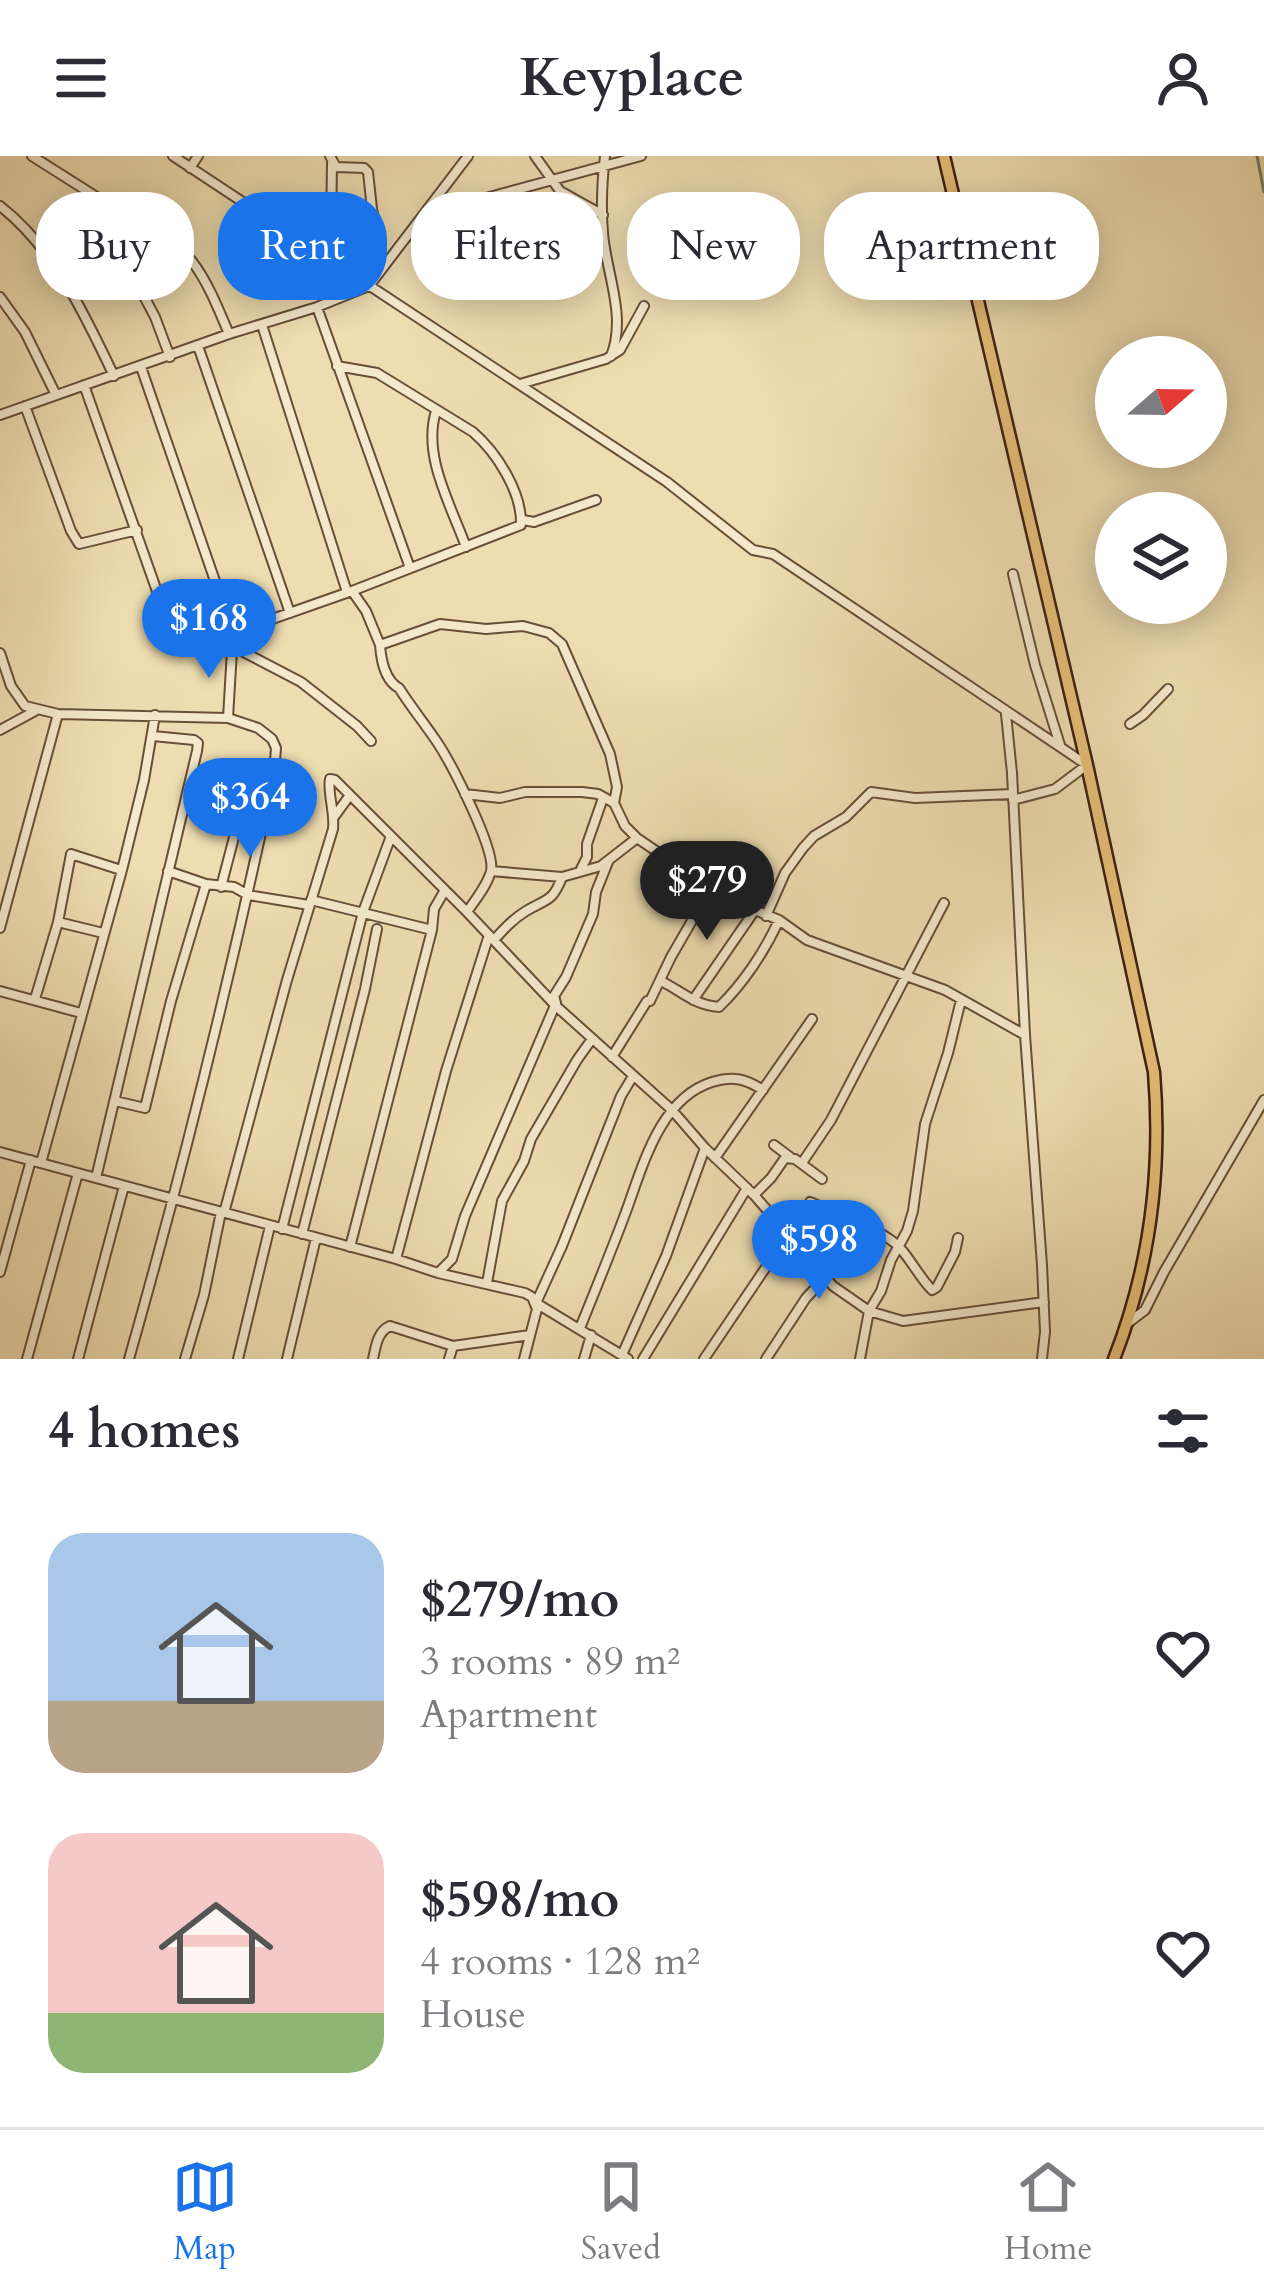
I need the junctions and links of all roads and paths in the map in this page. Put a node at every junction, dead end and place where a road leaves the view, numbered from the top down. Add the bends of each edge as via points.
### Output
1 (32, 156) edge
2 (173, 156) edge
3 (198, 156) edge
4 (535, 156) edge
5 (641, 156) edge
6 (944, 156) edge
7 (462, 158) edge
8 (331, 160) edge
9 (605, 161) edge
10 (190, 168) junction
11 (550, 181) junction
12 (89, 192) edge
13 (226, 192) edge
14 (331, 192) edge
15 (370, 192) edge
16 (439, 192) edge
17 (510, 192) edge
18 (562, 192) edge
19 (0, 206) edge
20 (603, 215) edge
21 (411, 231) edge
22 (603, 236) edge
23 (194, 261) edge
24 (387, 262) edge
25 (0, 297) edge
26 (387, 298) edge
27 (146, 300) edge
28 (335, 300) edge
29 (644, 306) dead end
30 (316, 308) junction
31 (262, 325) junction
32 (229, 334) junction
33 (198, 346) junction
34 (611, 356) junction
35 (170, 357) junction
36 (338, 366) junction
37 (141, 367) junction
38 (114, 376) junction
39 (518, 384) junction
40 (84, 385) junction
41 (56, 395) junction
42 (25, 406) junction
43 (436, 411) junction
44 (0, 415) edge
45 (596, 500) dead end
46 (523, 520) junction
47 (137, 530) junction
48 (466, 547) junction
49 (410, 568) junction
50 (1013, 574) dead end
51 (350, 592) junction
52 (290, 613) junction
53 (233, 633) junction
54 (380, 645) junction
55 (234, 647) junction
56 (0, 653) edge
57 (1168, 689) dead end
58 (37, 710) junction
59 (1006, 712) junction
60 (58, 714) junction
61 (155, 715) junction
62 (228, 718) junction
63 (1130, 724) dead end
64 (0, 730) edge
65 (152, 736) junction
66 (371, 742) dead end
67 (1060, 747) junction
68 (1087, 765) junction
69 (463, 793) junction
70 (350, 795) junction
71 (1013, 797) junction
72 (603, 798) junction
73 (614, 802) junction
74 (334, 817) junction
75 (238, 823) dead end
76 (391, 836) junction
77 (637, 838) junction
78 (608, 862) junction
79 (122, 870) junction
80 (580, 870) junction
81 (168, 871) junction
82 (491, 871) junction
83 (562, 877) junction
84 (206, 884) junction
85 (712, 886) junction
86 (220, 887) junction
87 (446, 890) junction
88 (248, 895) junction
89 (310, 902) junction
90 (944, 903) dead end
91 (754, 910) junction
92 (363, 912) junction
93 (467, 912) junction
94 (766, 916) junction
95 (779, 920) junction
96 (58, 922) junction
97 (0, 928) edge
98 (376, 929) dead end
99 (432, 930) junction
100 (104, 933) junction
101 (491, 937) junction
102 (904, 976) junction
103 (661, 981) junction
104 (0, 992) edge
105 (34, 1000) junction
106 (693, 1000) junction
107 (961, 1000) junction
108 (555, 1004) junction
109 (81, 1012) junction
110 (812, 1018) dead end
111 (1025, 1035) junction
112 (592, 1039) junction
113 (612, 1057) junction
114 (633, 1076) junction
115 (763, 1090) junction
116 (1264, 1100) edge
117 (116, 1102) junction
118 (672, 1110) junction
119 (774, 1145) dead end
120 (705, 1148) junction
121 (0, 1152) edge
122 (790, 1157) junction
123 (715, 1158) junction
124 (36, 1161) junction
125 (802, 1163) junction
126 (78, 1173) junction
127 (96, 1178) junction
128 (822, 1179) dead end
129 (124, 1186) junction
130 (750, 1191) junction
131 (173, 1199) junction
132 (222, 1212) junction
133 (270, 1226) junction
134 (283, 1229) junction
135 (302, 1234) junction
136 (787, 1234) junction
137 (316, 1238) junction
138 (958, 1238) dead end
139 (899, 1246) junction
140 (350, 1247) junction
141 (396, 1259) junction
142 (0, 1272) edge
143 (438, 1273) junction
144 (826, 1278) junction
145 (487, 1283) junction
146 (1044, 1302) junction
147 (536, 1303) junction
148 (869, 1311) junction
149 (1126, 1324) junction
150 (580, 1328) junction
151 (530, 1335) junction
152 (591, 1336) junction
153 (453, 1346) junction
154 (625, 1357) edge
155 (27, 1359) edge
156 (78, 1359) edge
157 (129, 1359) edge
158 (185, 1359) edge
159 (238, 1359) edge
160 (287, 1359) edge
161 (373, 1359) edge
162 (449, 1359) edge
163 (524, 1359) edge
164 (584, 1359) edge
165 (643, 1359) edge
166 (704, 1359) edge
167 (766, 1359) edge
168 (860, 1359) edge
169 (1042, 1359) edge
170 (1114, 1359) edge

1 - 12 street
2 - 10 street
3 - 10 street
4 - 11 street
5 - 9 street
6 - 68 highway
7 - 16 street
8 - 14 street
8 - 15 street via 368,172
9 - 11 street
9 - 20 street
10 - 13 street
11 - 17 street
11 - 18 street
19 - 38 street via 76,299
21 - 24 street
22 - 34 street via 617,330
23 - 32 street
25 - 41 street
26 - 39 street
27 - 35 street
28 - 30 street
29 - 34 street
30 - 31 street
30 - 36 street
31 - 32 street
31 - 51 street
32 - 33 street
33 - 35 street
33 - 52 street
34 - 39 street
35 - 37 street
36 - 43 street via 377,373
36 - 49 street
37 - 38 street
37 - 53 street
38 - 40 street
39 - 59 street via 753,550 773,554
40 - 41 street
40 - 47 street
41 - 42 street
42 - 44 street
42 - 47 street via 79,544
43 - 46 street via 487,444
43 - 48 street via 432,449
45 - 46 street
46 - 48 street
47 - 53 street via 179,649
48 - 49 street
49 - 51 street
50 - 67 street
51 - 52 street
51 - 54 street
52 - 53 street
53 - 55 street
54 - 69 street via 392,685 439,745
54 - 73 street via 440,624 523,626 557,638 610,754
55 - 62 street
55 - 66 street via 302,682
56 - 58 street via 18,699
57 - 63 street
58 - 60 street
58 - 64 street
59 - 67 street
59 - 71 street
60 - 61 street
60 - 97 street
61 - 62 street
61 - 65 street
62 - 88 street via 267,733 276,748
65 - 79 street
65 - 81 street via 199,743
67 - 68 street
68 - 71 street via 1055,789
68 - 149 highway via 1158,1115 1151,1220
69 - 72 street via 582,791
69 - 82 street
70 - 74 street
70 - 74 street via 328,782
70 - 76 street
71 - 94 street via 871,792 803,848
71 - 111 street
72 - 73 street
72 - 80 street
73 - 77 street
74 - 89 street
75 - 86 street
76 - 87 street
76 - 92 street
77 - 78 street
77 - 85 street
78 - 80 street
78 - 108 street
79 - 96 street via 71,854
79 - 100 street
80 - 83 street
81 - 84 street
81 - 117 street
82 - 83 street
82 - 93 street
83 - 101 street via 546,902
84 - 86 street
84 - 117 street via 145,1108
85 - 91 street
85 - 103 street
86 - 88 street
87 - 93 street
87 - 99 street
88 - 89 street
88 - 131 street
89 - 92 street
89 - 132 street
90 - 102 street
91 - 94 street
91 - 106 street
92 - 99 street
92 - 134 street
93 - 101 street
94 - 95 street
95 - 102 street via 817,944
95 - 106 street via 724,1003
96 - 100 street
96 - 105 street
98 - 135 street
99 - 140 street
100 - 109 street
101 - 108 street
101 - 141 street
102 - 107 street
102 - 125 street
103 - 106 street
103 - 113 street
104 - 105 street
105 - 109 street
107 - 111 street
107 - 139 street
108 - 112 street
108 - 143 street via 452,1259
109 - 124 street
110 - 115 street
111 - 146 street
112 - 113 street
112 - 145 street via 502,1202
113 - 114 street
114 - 118 street
114 - 147 street
115 - 118 street via 725,1078 691,1091
115 - 123 street
116 - 149 street via 1145,1310
117 - 127 street
118 - 120 street
118 - 150 street
119 - 122 street
120 - 123 street
120 - 154 street
121 - 124 street
122 - 125 street
122 - 130 street
123 - 130 street
124 - 126 street
124 - 142 street
125 - 128 street
126 - 127 street
126 - 155 street
127 - 129 street
129 - 131 street
129 - 156 street
130 - 136 street
130 - 165 street
131 - 132 street
131 - 157 street
132 - 133 street
132 - 158 street
133 - 134 street
133 - 159 street
134 - 135 street
135 - 137 street
136 - 139 street via 809,1202
136 - 144 street
136 - 166 street
137 - 140 street
137 - 160 street
138 - 139 street via 932,1290
139 - 148 street
140 - 141 street
141 - 143 street
143 - 145 street
144 - 148 street
144 - 167 street
145 - 147 street
146 - 148 street via 909,1322
146 - 169 street
147 - 150 street
147 - 151 street
148 - 168 street
149 - 170 highway
150 - 152 street
151 - 153 street
151 - 163 street
152 - 154 street
152 - 164 street
153 - 161 street via 390,1326
153 - 162 street

